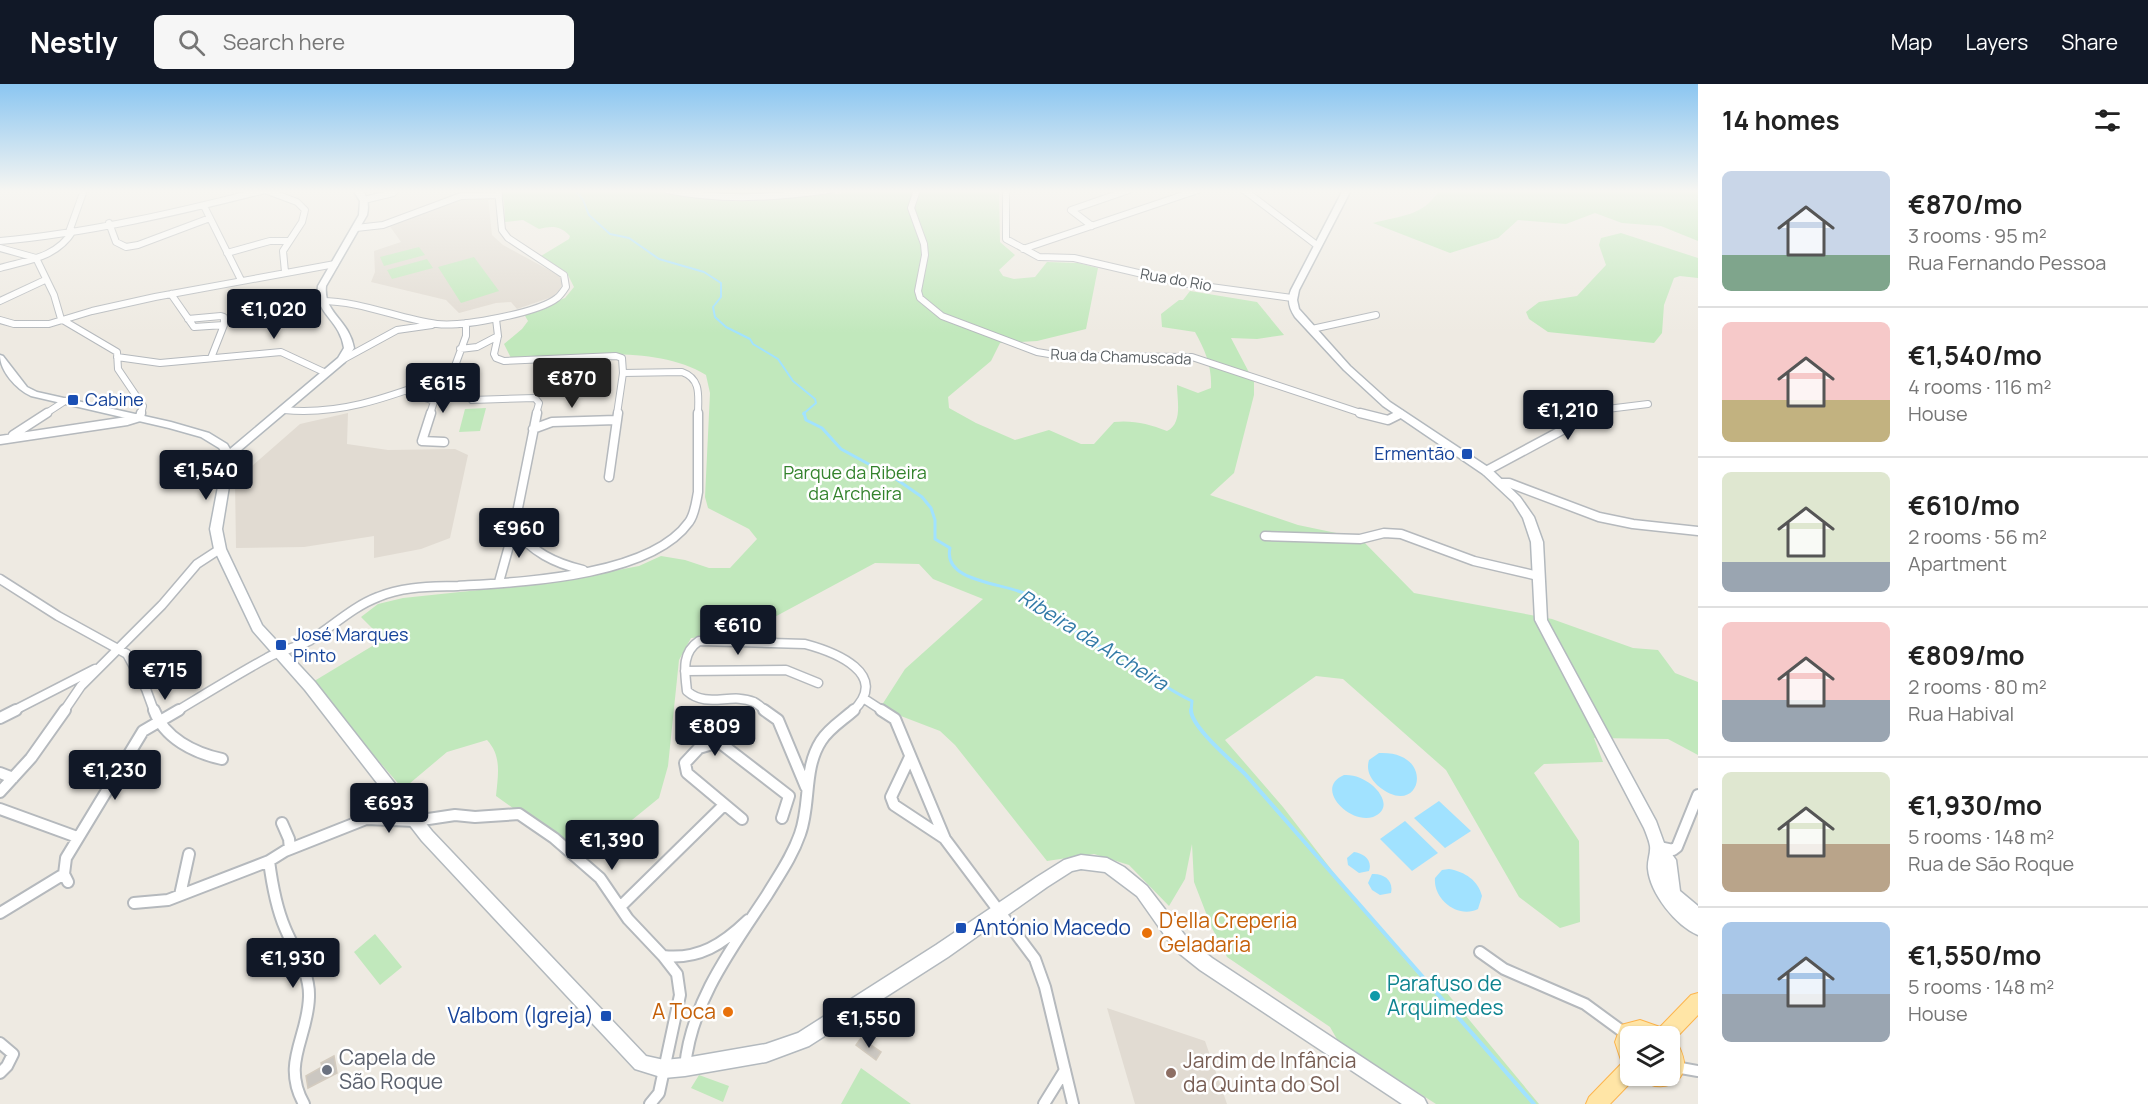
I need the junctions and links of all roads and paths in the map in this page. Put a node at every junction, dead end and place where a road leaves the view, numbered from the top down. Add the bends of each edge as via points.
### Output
1 (24, 238) edge
2 (68, 238) edge
3 (114, 238) edge
4 (158, 238) edge
5 (220, 238) edge
6 (291, 238) edge
7 (350, 238) edge
8 (507, 238) edge
9 (921, 238) edge
10 (1006, 238) edge
11 (1057, 238) edge
12 (1307, 238) edge
13 (1322, 238) edge
14 (0, 241) edge
15 (289, 241) junction
16 (1318, 246) junction
17 (0, 248) edge
18 (1023, 249) junction
19 (227, 253) junction
20 (35, 260) junction
21 (335, 264) junction
22 (2, 267) edge
23 (285, 272) junction
24 (45, 280) junction
25 (241, 280) junction
26 (171, 294) junction
27 (1292, 298) junction
28 (0, 301) edge
29 (321, 301) junction
30 (1376, 315) dead end
31 (496, 319) junction
32 (0, 320) edge
33 (63, 321) junction
34 (466, 323) junction
35 (438, 324) junction
36 (1312, 329) junction
37 (498, 336) junction
38 (460, 350) junction
39 (117, 357) junction
40 (0, 358) edge
41 (211, 358) junction
42 (342, 360) junction
43 (326, 373) junction
44 (623, 373) junction
45 (452, 374) junction
46 (438, 389) dead end
47 (408, 392) junction
48 (65, 401) junction
49 (434, 401) junction
50 (1648, 404) dead end
51 (284, 410) junction
52 (1400, 414) junction
53 (140, 417) junction
54 (616, 420) junction
55 (533, 429) junction
56 (9, 437) junction
57 (0, 440) edge
58 (444, 442) dead end
59 (229, 455) junction
60 (1486, 471) junction
61 (609, 477) dead end
62 (1501, 483) junction
63 (514, 528) junction
64 (1698, 531) edge
65 (1265, 536) dead end
66 (220, 549) junction
67 (586, 571) junction
68 (1538, 576) junction
69 (0, 579) edge
70 (499, 582) junction
71 (117, 648) junction
72 (278, 651) junction
73 (100, 666) junction
74 (685, 671) junction
75 (818, 682) dead end
76 (863, 698) junction
77 (0, 718) edge
78 (158, 721) junction
79 (910, 756) junction
80 (222, 759) dead end
81 (0, 773) edge
82 (13, 778) junction
83 (807, 787) junction
84 (391, 791) junction
85 (0, 792) edge
86 (1698, 795) edge
87 (724, 805) junction
88 (0, 809) edge
89 (782, 818) dead end
90 (366, 819) junction
91 (742, 819) dead end
92 (415, 821) junction
93 (282, 823) dead end
94 (77, 837) junction
95 (945, 839) junction
96 (1658, 847) junction
97 (290, 849) junction
98 (189, 854) dead end
99 (269, 861) junction
100 (180, 896) junction
101 (134, 903) dead end
102 (621, 906) junction
103 (758, 909) junction
104 (999, 911) junction
105 (0, 913) edge
106 (1698, 916) edge
107 (1698, 927) edge
108 (1480, 952) dead end
109 (663, 956) junction
110 (1698, 1002) edge
111 (1674, 1026) edge
112 (1620, 1030) edge
113 (0, 1043) edge
114 (685, 1067) junction
115 (1680, 1068) edge
116 (664, 1069) junction
117 (1065, 1070) junction
118 (1698, 1071) edge
119 (0, 1073) edge
120 (1620, 1079) edge
121 (304, 1104) edge
122 (650, 1104) edge
123 (1044, 1104) edge
124 (1073, 1104) edge
125 (1418, 1104) edge
126 (1596, 1104) edge

1 - 14 street
2 - 20 street
3 - 4 street via 126,247
5 - 19 street
6 - 15 street
7 - 21 street
8 - 31 street via 564,274 568,285 556,299
9 - 52 street, Rua da Chamuscada via 925,255 920,298 958,323 1037,352 1061,356 1192,357 1378,419 1388,420
10 - 18 street
11 - 18 street
12 - 16 street
13 - 16 street
15 - 19 street via 270,241
15 - 23 street via 283,251
16 - 27 street
17 - 20 street via 27,254
18 - 27 street, Rua do Rio via 1039,257 1074,258 1181,283
19 - 25 street
20 - 22 street
20 - 24 street
21 - 23 street
21 - 29 street via 322,286
23 - 25 street
24 - 28 street
24 - 33 street
25 - 26 street
26 - 33 street
26 - 41 street via 194,327 224,325
27 - 36 street via 1298,315
29 - 35 street via 345,301
29 - 42 street via 347,337 349,348
30 - 36 street
31 - 34 street
31 - 37 street
32 - 33 street via 25,325
33 - 39 street via 110,346
34 - 35 street
34 - 38 street via 467,336
35 - 42 street via 397,330
36 - 52 street via 1370,390
37 - 38 street via 477,347
37 - 44 street via 494,354 504,361 616,356 624,362
38 - 45 street
39 - 41 street via 160,363
39 - 53 street via 118,369 143,406
40 - 48 street via 24,389
41 - 43 street via 281,352
42 - 43 street
43 - 51 street
44 - 54 street
44 - 67 street via 680,371 695,379 695,509 689,524 657,550 636,560
45 - 47 street
45 - 55 street via 467,376 472,381 472,400 535,398 540,402
46 - 49 street
47 - 49 street
47 - 51 street via 324,413
48 - 53 street
48 - 56 street
49 - 58 street via 422,441
50 - 60 street via 1599,410
51 - 59 street
52 - 60 street
53 - 56 street via 115,424
53 - 59 street via 205,435 223,446
54 - 55 street via 552,422
54 - 61 street
55 - 63 street
56 - 57 street
59 - 66 street via 216,529
60 - 62 street
62 - 64 street via 1599,517
62 - 68 street via 1528,516 1537,537
63 - 67 street via 534,551 547,559
63 - 70 street
65 - 68 street via 1360,539 1384,533 1401,534 1474,561
66 - 71 street via 197,564
66 - 72 street via 252,618
67 - 70 street
68 - 96 street via 1541,620
69 - 71 street via 77,628
70 - 72 street via 387,593 307,642
71 - 73 street
71 - 78 street via 136,667
72 - 78 street
72 - 84 street
73 - 77 street
73 - 82 street
74 - 75 street via 786,670
74 - 76 street via 686,652 699,641 805,644 838,655 862,674
74 - 83 street via 687,691 694,697 754,702 778,720
76 - 79 street via 895,719
76 - 83 street via 822,740 809,770
78 - 80 street via 184,746
78 - 94 street via 143,731
79 - 95 street
79 - 95 street via 891,797 894,805
81 - 82 street
82 - 85 street
83 - 103 street via 803,824 791,855
84 - 90 street
84 - 92 street
86 - 96 street via 1677,847
87 - 89 street via 687,773 685,763 705,743 719,742 789,796
87 - 91 street
87 - 102 street
88 - 94 street
90 - 92 street
90 - 97 street
92 - 102 street via 454,815 519,814 600,878
92 - 116 street via 633,1056 649,1066
93 - 97 street
94 - 105 street via 66,858 66,878
95 - 104 street
96 - 106 street via 1669,860 1676,896
96 - 107 street via 1655,867 1660,888 1668,902
97 - 99 street
98 - 100 street
99 - 100 street
99 - 121 street via 281,918 307,982 307,1015 292,1071 293,1087
100 - 101 street
102 - 109 street via 628,919
103 - 109 street via 711,950 680,960
103 - 114 street via 698,1010 684,1050
104 - 114 street via 803,1040 766,1053
104 - 117 street via 1035,959
104 - 125 street via 1069,865 1081,862 1107,866 1142,891 1181,944 1206,964
108 - 112 street via 1504,969 1585,1004
109 - 116 street via 676,974 680,994
110 - 111 main road
113 - 119 street via 13,1054
114 - 116 street
115 - 118 street
116 - 122 street via 659,1093
117 - 123 street
117 - 124 street
120 - 126 main road

